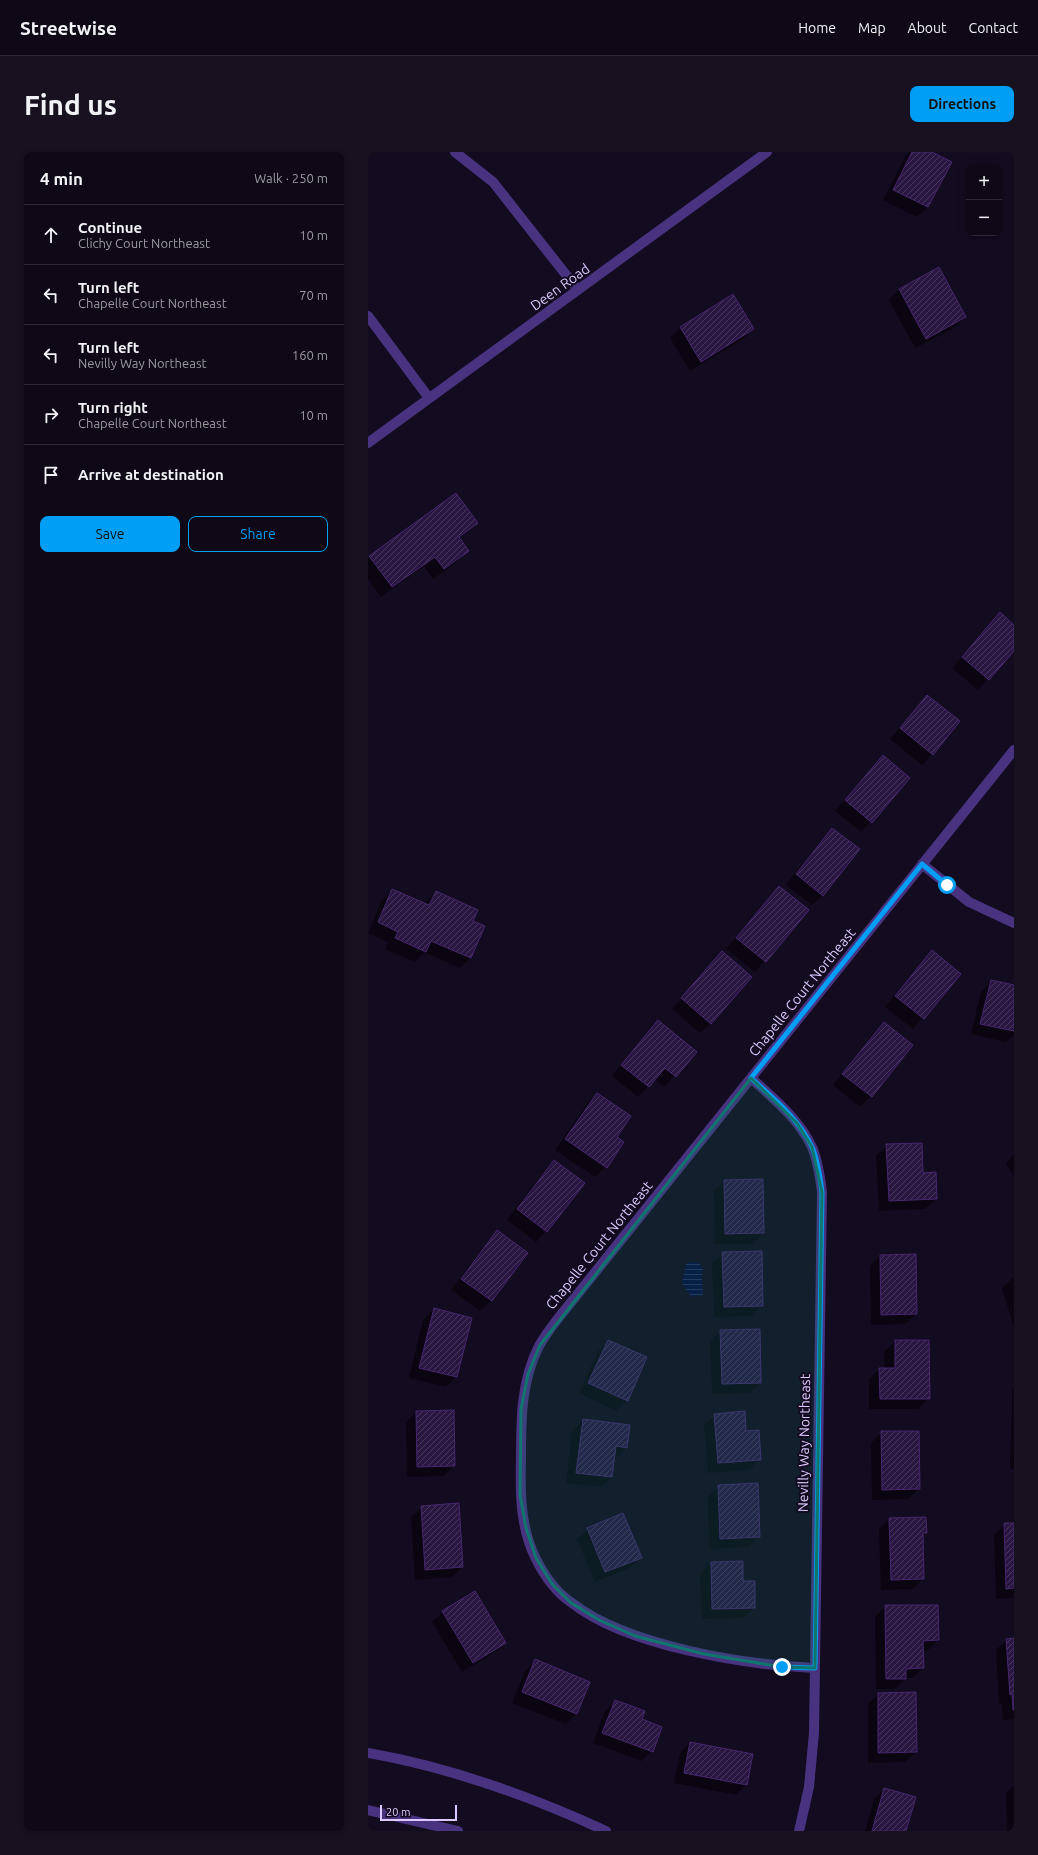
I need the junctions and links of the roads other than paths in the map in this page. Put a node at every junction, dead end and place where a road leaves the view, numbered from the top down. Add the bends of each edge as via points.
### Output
1 (455, 152) edge
2 (767, 152) edge
3 (578, 290) junction
4 (368, 316) edge
5 (429, 398) junction
6 (368, 443) edge
7 (1014, 750) edge
8 (922, 864) junction
9 (1014, 923) edge
10 (751, 1078) junction
11 (815, 1668) junction
12 (368, 1753) edge
13 (368, 1810) edge
14 (458, 1831) edge
15 (606, 1831) edge
16 (799, 1831) edge

1 - 3 street via 492,182
2 - 3 street, Deen Road
3 - 5 street, Deen Road
4 - 5 street
5 - 6 street, Deen Road
7 - 8 street, Chapelle Court Northeast
8 - 9 street via 969,902
8 - 10 street, Chapelle Court Northeast
10 - 11 street, Nevilly Way Northeast via 797,1123 812,1147 822,1192
10 - 11 street, Chapelle Court Northeast via 560,1316 540,1345 528,1374 521,1409 520,1495 526,1528 536,1558 552,1584 571,1603 599,1620 635,1636 704,1654 782,1667
11 - 16 street, Nevilly Way Northeast via 814,1732 809,1787
12 - 15 street via 417,1764 506,1791
13 - 14 street

